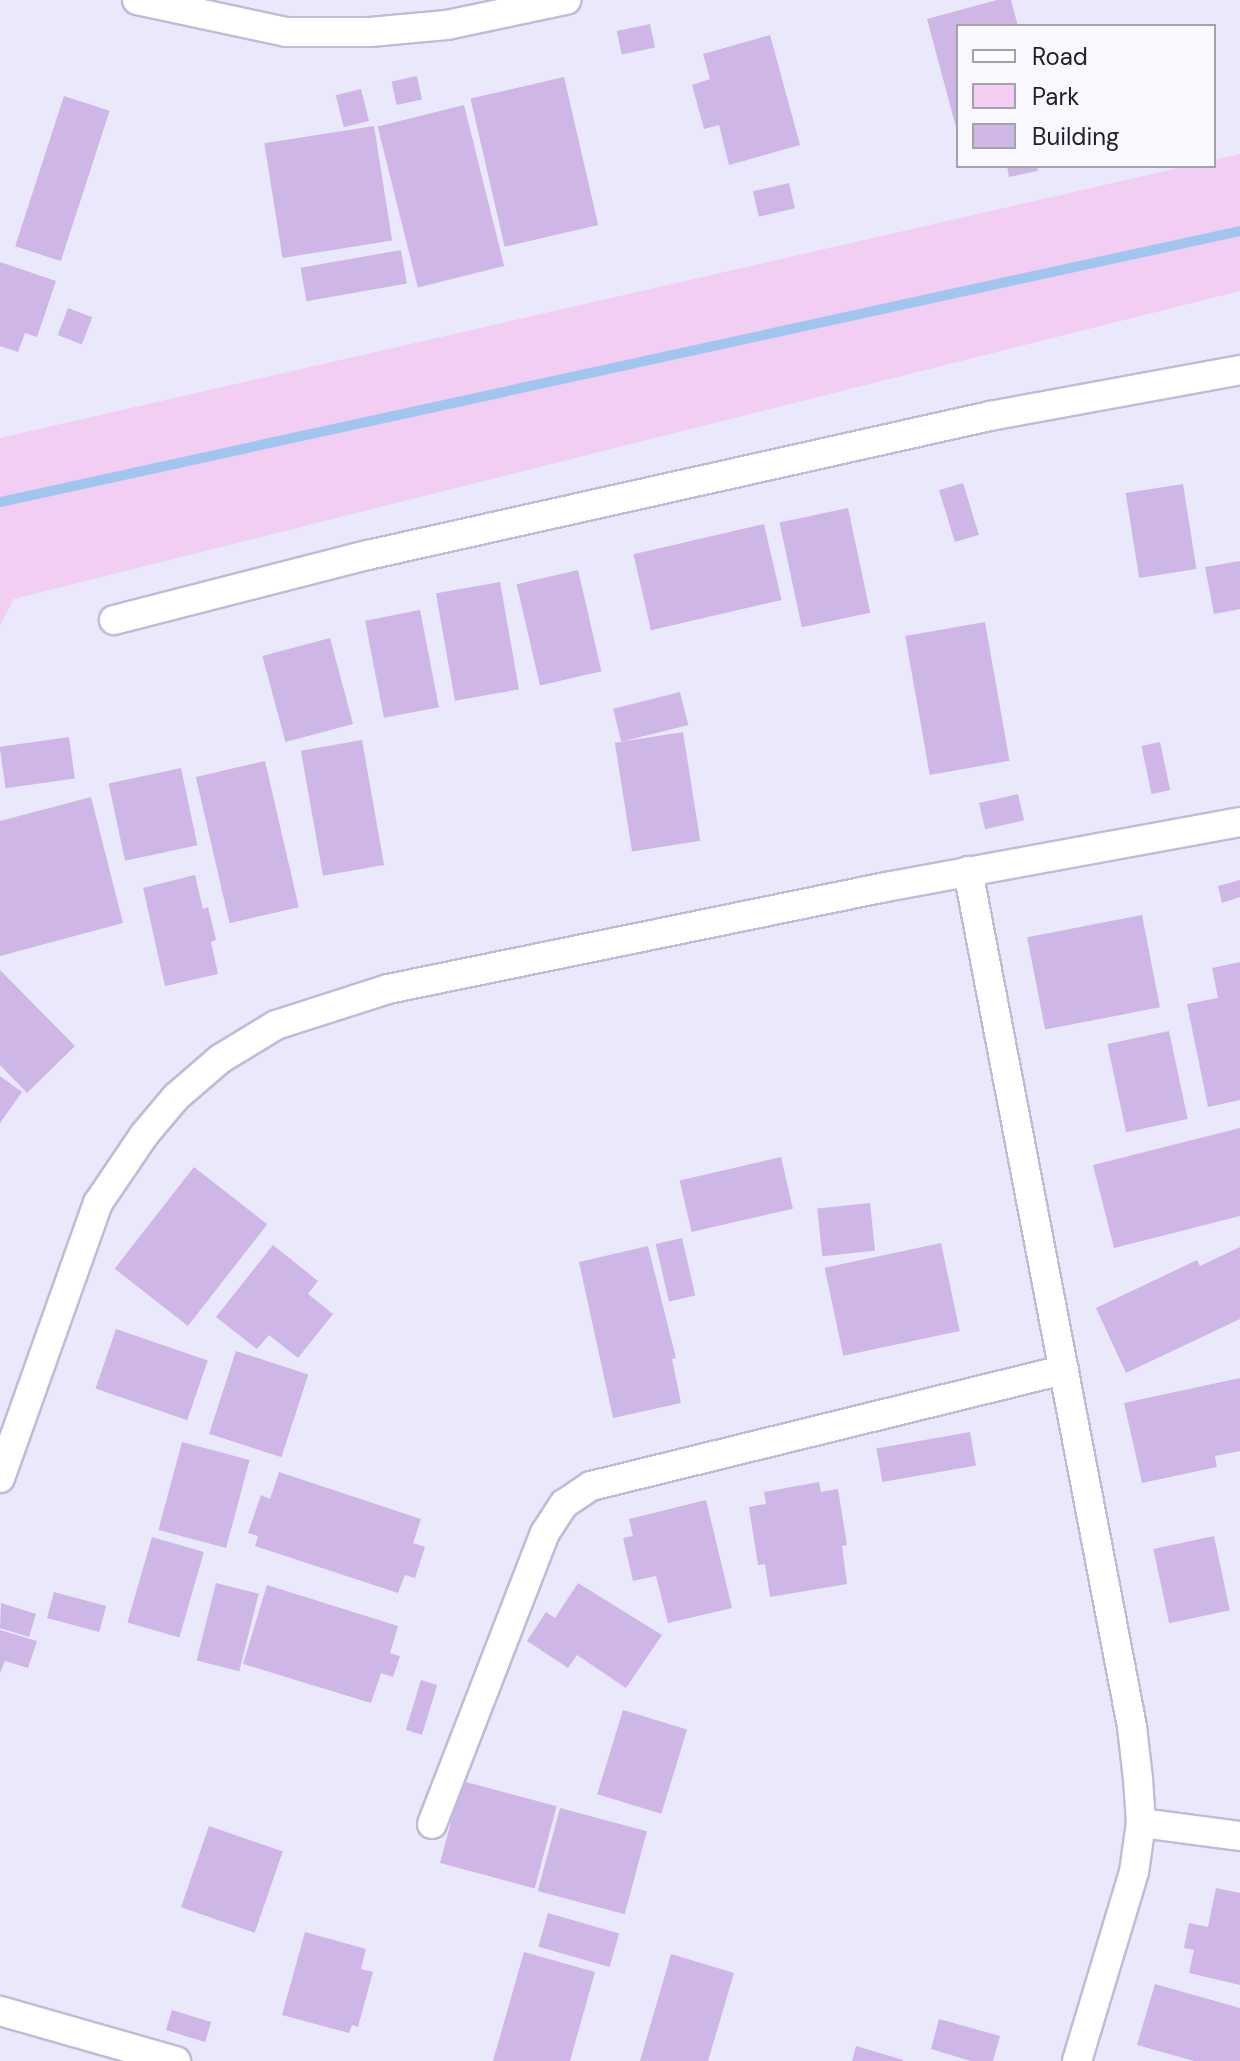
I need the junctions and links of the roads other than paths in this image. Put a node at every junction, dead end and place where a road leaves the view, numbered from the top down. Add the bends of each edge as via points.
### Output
1 (137, 0) edge
2 (566, 0) edge
3 (1240, 370) edge
4 (114, 620) dead end
5 (1240, 822) edge
6 (968, 871) junction
7 (1064, 1370) junction
8 (0, 1478) edge
9 (1141, 1823) junction
10 (432, 1824) dead end
11 (1240, 1836) edge
12 (0, 2011) edge
13 (176, 2061) edge
14 (1077, 2061) edge

1 - 2 street via 286,32 447,25
3 - 4 street via 959,423 368,555
5 - 6 street
6 - 7 street
6 - 8 street via 388,989 276,1025 220,1059 176,1097 98,1203
7 - 9 street via 1132,1727
7 - 10 street via 591,1486 564,1504 545,1533
9 - 11 street
9 - 14 street via 1134,1872
12 - 13 street

